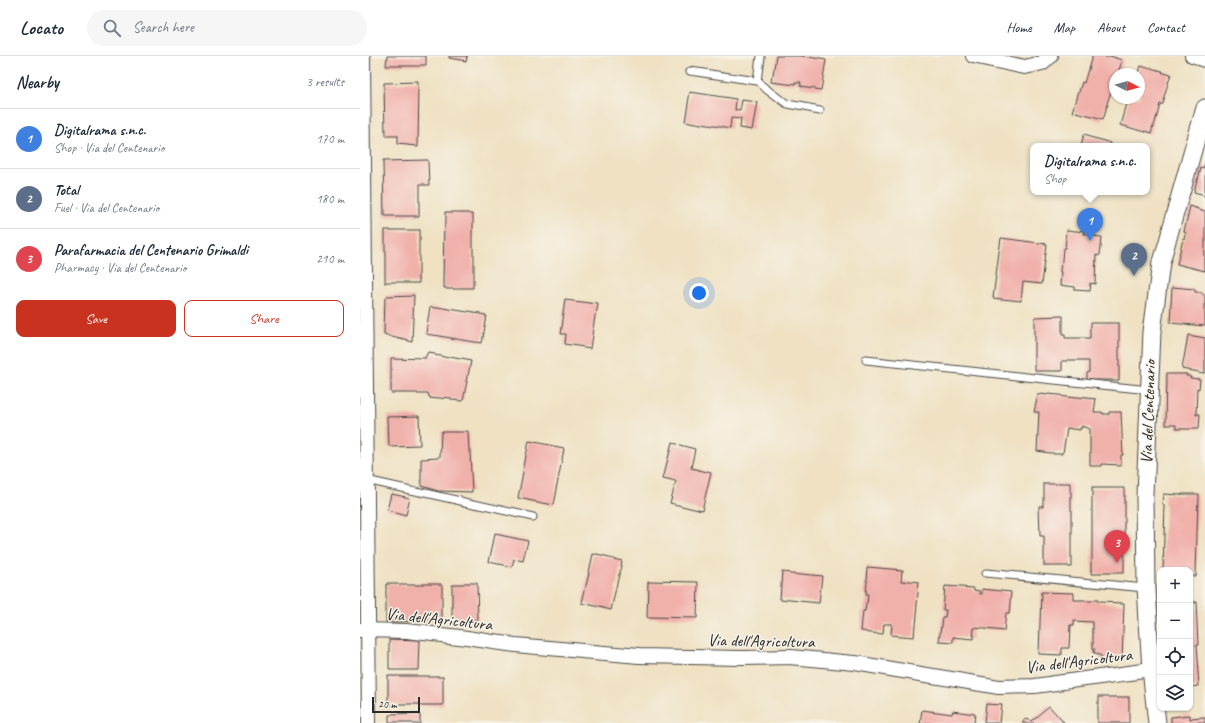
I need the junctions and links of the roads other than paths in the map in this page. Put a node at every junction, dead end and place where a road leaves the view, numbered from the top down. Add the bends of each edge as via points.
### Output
1 (363, 56) edge
2 (760, 56) edge
3 (973, 56) edge
4 (1050, 56) edge
5 (1192, 56) edge
6 (1205, 60) edge
7 (690, 71) dead end
8 (757, 81) junction
9 (1205, 108) edge
10 (820, 110) dead end
11 (866, 360) dead end
12 (1149, 390) junction
13 (363, 479) edge
14 (533, 518) dead end
15 (986, 573) dead end
16 (1146, 588) junction
17 (364, 630) edge
18 (1150, 670) junction
19 (370, 723) edge
20 (1157, 723) edge

1 - 13 street
2 - 8 lane
3 - 4 street via 1025,67 1042,63
5 - 6 street
7 - 8 lane
8 - 10 lane via 787,104
9 - 12 street, Via del Centenario via 1161,262 1152,332
11 - 12 lane
12 - 16 street, Via del Centenario via 1145,495
13 - 14 lane
13 - 17 street
15 - 16 lane
16 - 18 street, Via del Centenario
17 - 18 street, Via dell'Agricoltura via 407,631 515,646 639,656 802,658 855,663 1000,687 1034,686
17 - 19 street
18 - 20 street, Via del Centenario

